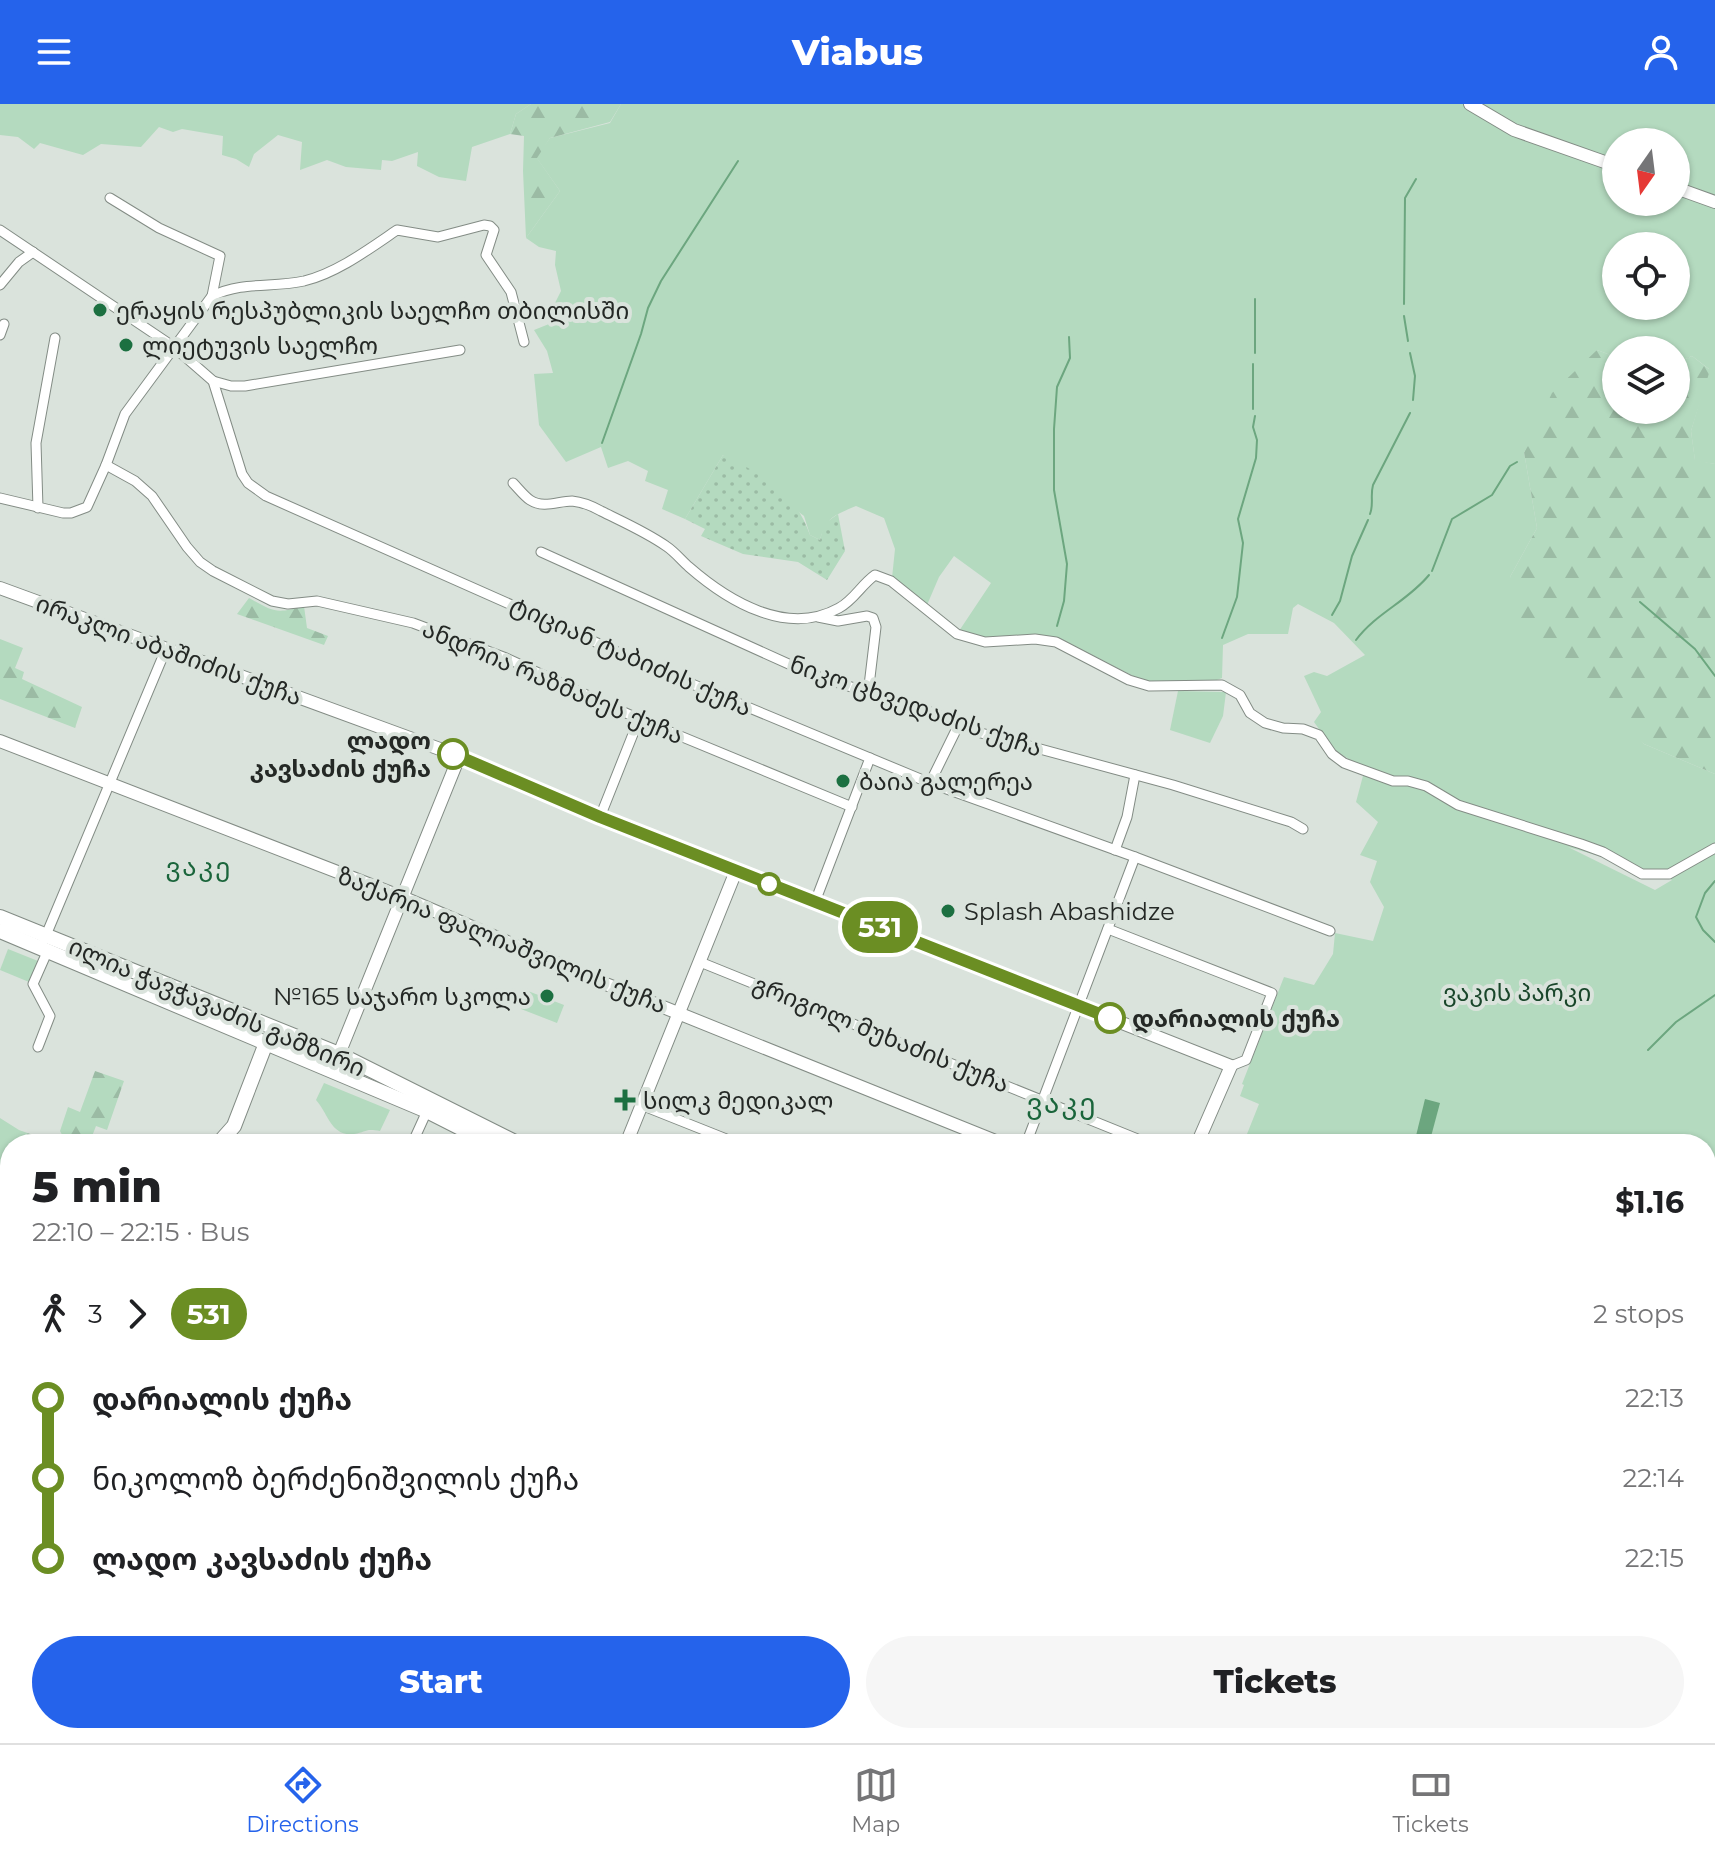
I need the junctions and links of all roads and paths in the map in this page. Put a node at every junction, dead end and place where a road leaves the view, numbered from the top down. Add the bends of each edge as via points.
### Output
1 (1470, 104) edge
2 (1602, 161) edge
3 (1690, 193) edge
4 (110, 198) dead end
5 (1715, 202) edge
6 (0, 230) edge
7 (33, 252) junction
8 (0, 285) edge
9 (212, 296) junction
10 (4, 324) dead end
11 (0, 335) edge
12 (55, 338) dead end
13 (524, 342) dead end
14 (174, 347) junction
15 (460, 350) dead end
16 (213, 381) junction
17 (106, 465) junction
18 (513, 483) dead end
19 (0, 498) edge
20 (38, 508) junction
21 (541, 552) dead end
22 (0, 588) edge
23 (818, 617) junction
24 (166, 649) junction
25 (868, 694) junction
26 (639, 719) junction
27 (959, 724) junction
28 (0, 741) edge
29 (459, 757) junction
30 (870, 758) junction
31 (1135, 775) junction
32 (108, 781) junction
33 (930, 783) junction
34 (852, 807) junction
35 (600, 817) junction
36 (1303, 829) dead end
37 (1715, 848) edge
38 (1115, 850) junction
39 (1135, 857) junction
40 (736, 871) junction
41 (402, 897) junction
42 (815, 902) junction
43 (0, 917) edge
44 (1108, 929) junction
45 (0, 931) edge
46 (1330, 931) dead end
47 (45, 945) junction
48 (700, 962) junction
49 (1077, 1005) junction
50 (680, 1013) junction
51 (266, 1043) junction
52 (38, 1047) dead end
53 (340, 1052) junction
54 (1231, 1066) junction
55 (1043, 1099) junction
56 (641, 1105) junction
57 (427, 1111) junction
58 (234, 1126) junction
59 (227, 1134) edge
60 (231, 1134) edge
61 (417, 1134) edge
62 (472, 1134) edge
63 (500, 1134) edge
64 (630, 1134) edge
65 (714, 1134) edge
66 (978, 1134) edge
67 (1030, 1134) edge
68 (1126, 1134) edge
69 (1201, 1134) edge

1 - 2 street via 1514,130
3 - 5 street
4 - 9 street via 220,256
6 - 7 street
7 - 8 street
7 - 14 street
9 - 13 street via 229,288 304,281 397,230 438,237 484,225 494,230 486,255 509,287
9 - 14 street
10 - 11 street
12 - 20 street via 36,443
14 - 16 street
14 - 17 street via 125,414
15 - 16 street via 245,386
16 - 30 street, ტიციან ტაბიძის ქუჩა via 242,474 266,496
17 - 20 street via 87,507 71,513
17 - 26 street, ანდრია რაზმაძეს ქუჩა via 152,496 200,562 272,601 317,601 413,623 506,658
18 - 23 street via 535,502 589,505 631,526 667,547 736,602 771,616
19 - 20 street
21 - 25 street, ნიკო ცხვედაძის ქუჩა via 813,675
22 - 24 street, ირაკლი აბაშიძის ქუჩა
23 - 25 street via 873,618
23 - 37 street via 854,598 875,575 891,581 957,634 985,642 1056,642 1149,686 1222,685 1240,695 1250,713 1265,723 1319,735 1344,763 1393,781 1426,786 1494,819 1603,852 1642,874 1669,874
24 - 29 street, ირაკლი აბაშიძის ქუჩა
24 - 32 street
25 - 27 street, ნიკო ცხვედაძის ქუჩა
26 - 34 street, ანდრია რაზმაძეს ქუჩა
26 - 35 street
27 - 31 street, ნიკო ცხვედაძის ქუჩა
27 - 33 street
28 - 32 street, ზაქარია ფალიაშვილის ქუჩა
29 - 35 street, ირაკლი აბაშიძის ქუჩა
29 - 41 street
30 - 33 street, ტიციან ტაბიძის ქუჩა
30 - 34 street
31 - 36 street, ნიკო ცხვედაძის ქუჩა
31 - 38 street
32 - 41 street, ზაქარია ფალიაშვილის ქუჩა
32 - 47 street
33 - 38 street, ტიციან ტაბიძის ქუჩა
34 - 42 street
35 - 40 street, ირაკლი აბაშიძის ქუჩა
38 - 39 street, ტიციან ტაბიძის ქუჩა
39 - 44 street
39 - 46 street, ტიციან ტაბიძის ქუჩა
40 - 42 street, ირაკლი აბაშიძის ქუჩა
40 - 48 street
41 - 50 street, ზაქარია ფალიაშვილის ქუჩა
41 - 53 street
42 - 49 street, ირაკლი აბაშიძის ქუჩა
43 - 47 main road, ილია ჭავჭავაძის გამზირი
44 - 49 street
44 - 54 street via 1272,993 1246,1060
45 - 47 main road, ილია ჭავჭავაძის გამზირი
47 - 51 main road, ილია ჭავჭავაძის გამზირი
47 - 52 street via 33,984 50,1016
47 - 53 main road, ილია ჭავჭავაძის გამზირი
48 - 50 street
48 - 55 street, გრიგოლ მუხაძის ქუჩა
49 - 54 street, ირაკლი აბაშიძის ქუჩა
49 - 55 street
50 - 56 street
50 - 66 street, ზაქარია ფალიაშვილის ქუჩა
51 - 57 main road, ილია ჭავჭავაძის გამზირი
51 - 58 main road
53 - 63 main road, ილია ჭავჭავაძის გამზირი
54 - 69 street
55 - 67 street
55 - 68 street, გრიგოლ მუხაძის ქუჩა
56 - 64 street
56 - 65 street
57 - 61 street
57 - 62 main road, ილია ჭავჭავაძის გამზირი
58 - 59 main road
58 - 60 street

